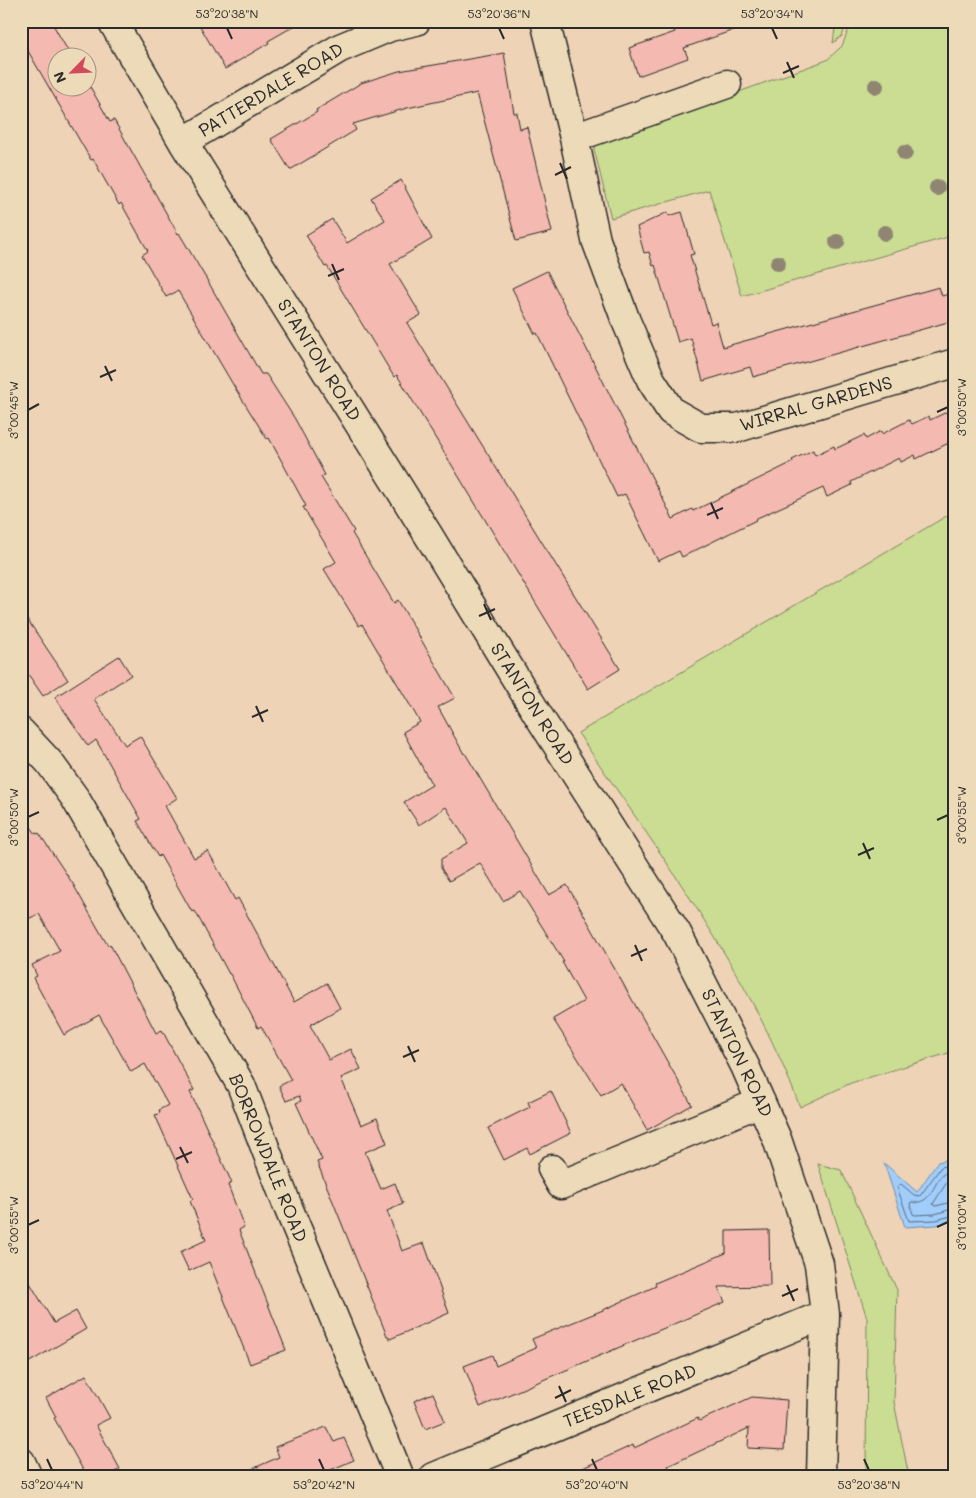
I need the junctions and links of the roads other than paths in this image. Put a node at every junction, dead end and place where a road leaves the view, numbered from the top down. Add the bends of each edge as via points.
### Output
1 (112, 21) edge
2 (416, 21) edge
3 (545, 21) edge
4 (727, 84) dead end
5 (574, 138) junction
6 (183, 142) junction
7 (955, 363) edge
8 (21, 732) edge
9 (761, 1102) junction
10 (552, 1169) dead end
11 (825, 1314) junction
12 (21, 1462) edge
13 (28, 1477) edge
14 (400, 1477) edge
15 (434, 1477) edge
16 (821, 1477) edge

1 - 6 street, STANTON ROAD
2 - 6 street, PATTERDALE ROAD via 390,27 340,48
3 - 5 street, WIRRAL GARDENS
4 - 5 street
5 - 7 street, WIRRAL GARDENS via 596,240 651,380 671,411 701,428 737,428
6 - 9 street, STANTON ROAD via 677,933
8 - 14 street, BORROWDALE ROAD via 49,762 75,798 241,1085
9 - 10 street via 561,1185
9 - 11 street, STANTON ROAD via 777,1139 819,1264
11 - 15 street, TEESDALE ROAD
11 - 16 street, STANTON ROAD
12 - 13 street

